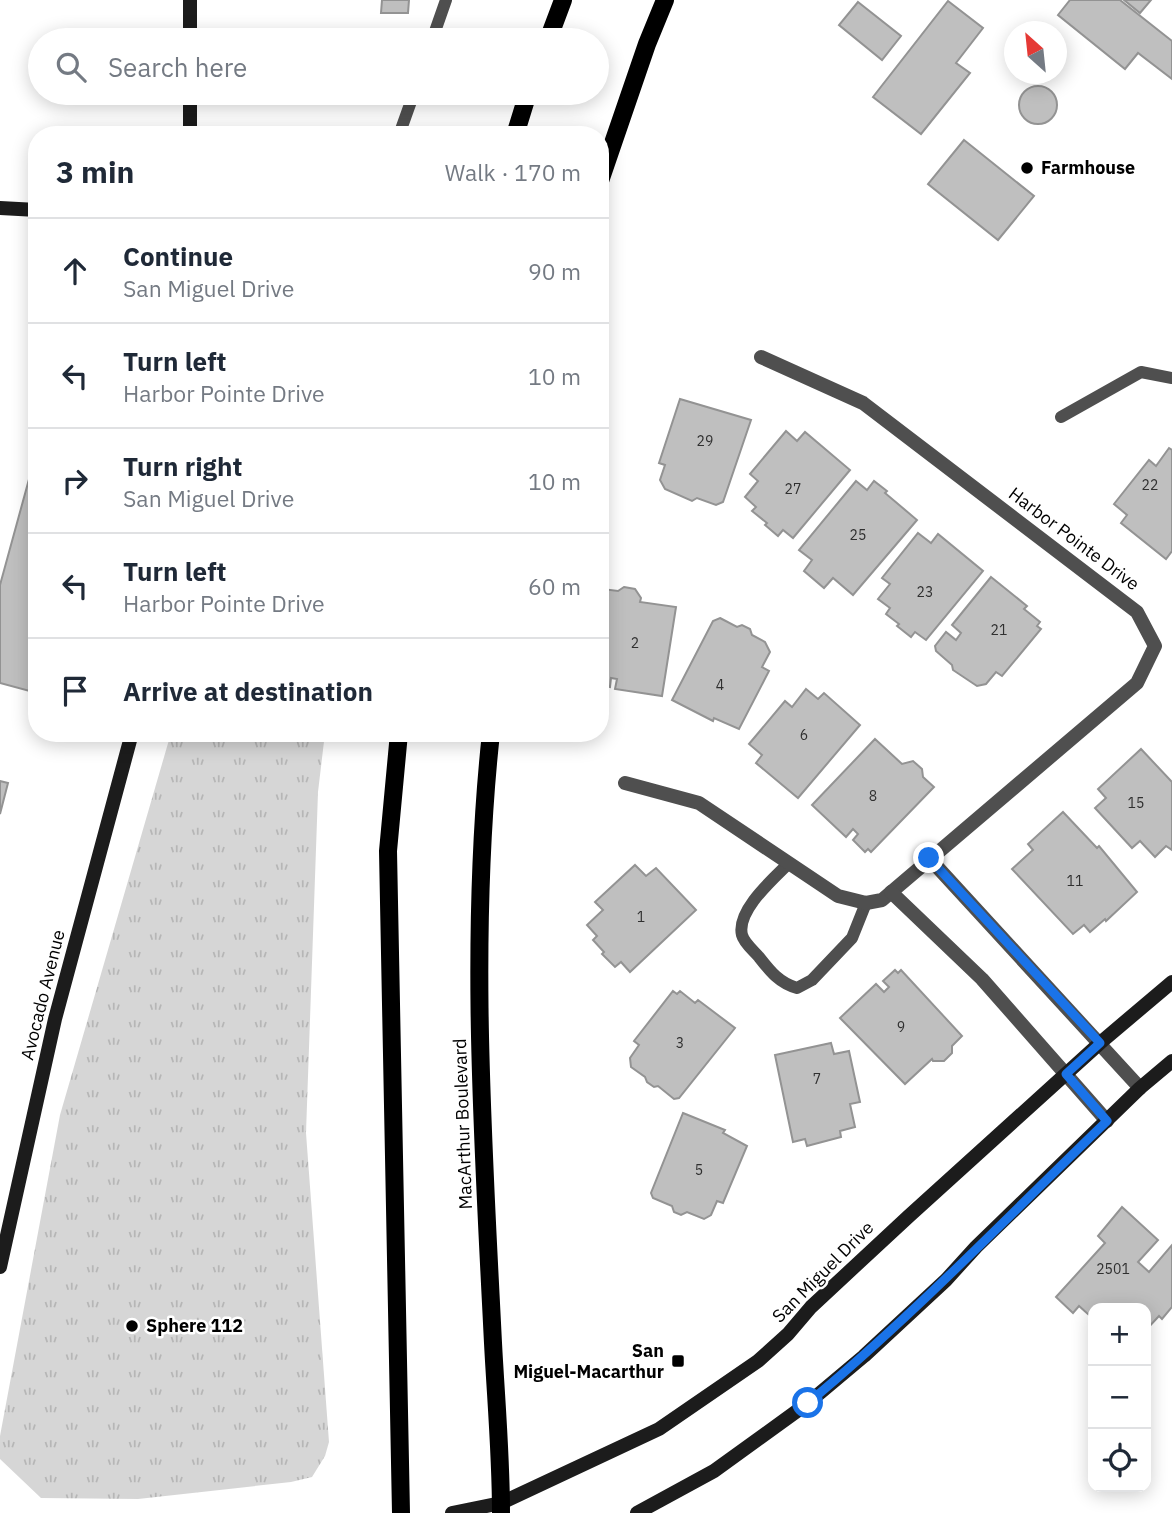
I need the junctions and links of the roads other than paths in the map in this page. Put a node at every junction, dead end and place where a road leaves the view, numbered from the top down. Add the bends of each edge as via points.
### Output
1 (190, 0) edge
2 (446, 0) edge
3 (563, 0) edge
4 (666, 0) edge
5 (190, 28) edge
6 (436, 28) edge
7 (552, 28) edge
8 (190, 105) edge
9 (410, 105) edge
10 (524, 105) edge
11 (190, 126) edge
12 (402, 126) edge
13 (518, 126) edge
14 (609, 155) edge
15 (0, 208) edge
16 (28, 210) edge
17 (761, 358) dead end
18 (1172, 378) edge
19 (1060, 416) dead end
20 (130, 742) edge
21 (398, 742) edge
22 (490, 742) edge
23 (625, 783) dead end
24 (929, 858) junction
25 (789, 863) junction
26 (891, 891) junction
27 (866, 903) junction
28 (1172, 982) edge
29 (1100, 1043) junction
30 (1172, 1061) edge
31 (1066, 1074) junction
32 (1140, 1088) junction
33 (1107, 1121) junction
34 (0, 1267) edge
35 (501, 1508) edge
36 (401, 1513) edge
37 (452, 1513) edge
38 (637, 1513) edge

1 - 5 main road
2 - 6 lane
3 - 7 main road
4 - 14 main road
8 - 11 main road
9 - 12 lane
10 - 13 main road
15 - 16 main road
17 - 24 street, Harbor Pointe Drive via 863,403 1137,612 1155,646 1137,683
18 - 19 lane via 1141,372
20 - 34 main road, Avocado Avenue via 55,1019
21 - 36 main road via 388,851
22 - 35 main road, MacArthur Boulevard via 478,936 481,1098
23 - 25 street via 699,803
24 - 26 street, Harbor Pointe Drive
24 - 29 street
25 - 27 street via 838,896
25 - 27 lane via 751,904 742,921 742,937 784,985 797,988 812,979 852,938
26 - 27 street, Harbor Pointe Drive via 882,900
26 - 31 street via 982,979
28 - 29 main road, San Miguel Drive
29 - 31 main road, San Miguel Drive
29 - 32 street
30 - 32 main road
31 - 33 street
31 - 35 main road, San Miguel Drive via 758,1361 659,1429
32 - 33 main road
33 - 38 main road via 855,1364 714,1471
35 - 37 main road, San Miguel Drive

